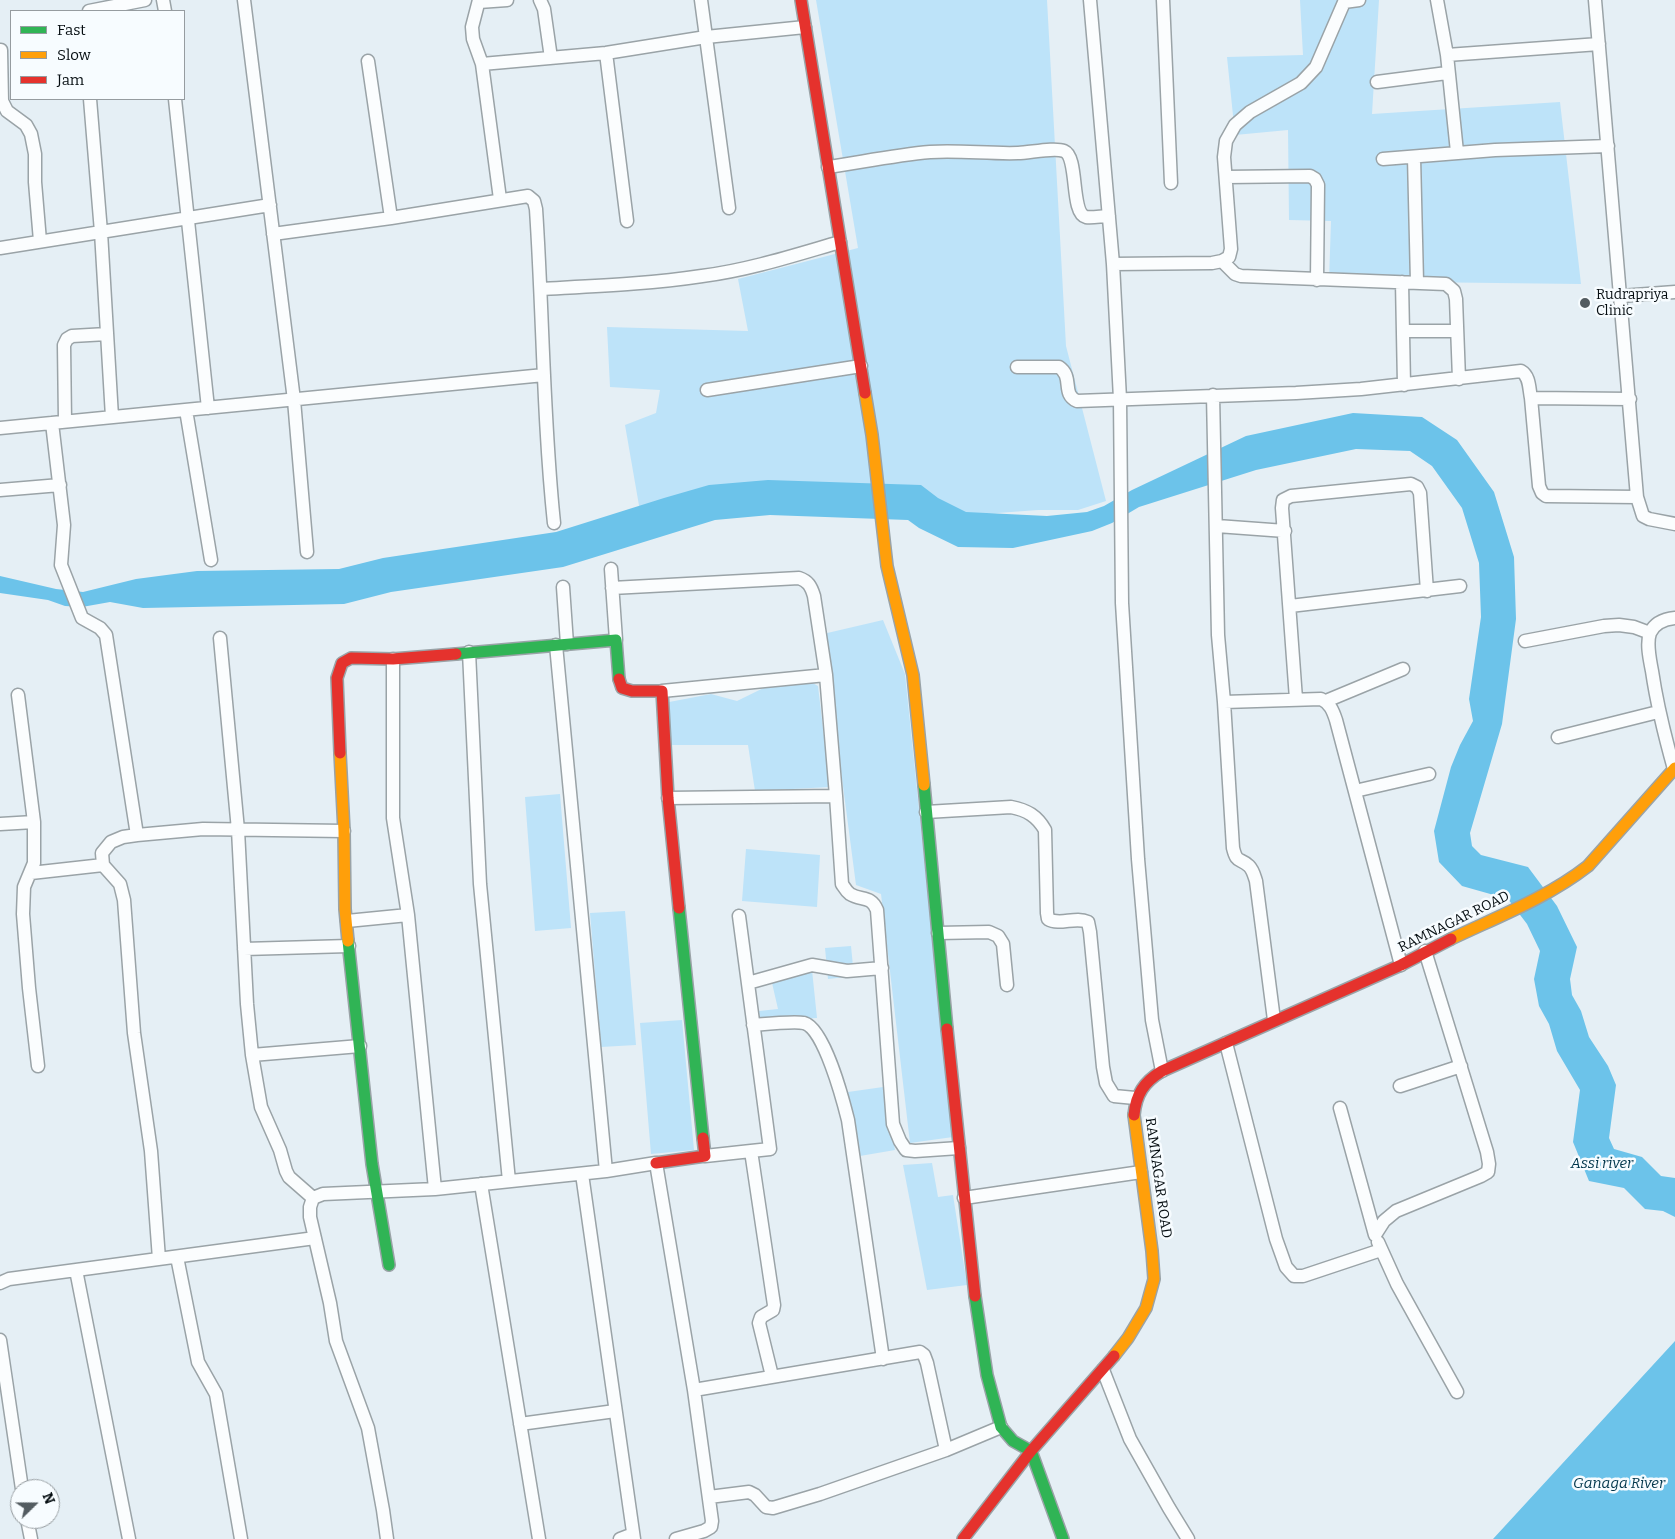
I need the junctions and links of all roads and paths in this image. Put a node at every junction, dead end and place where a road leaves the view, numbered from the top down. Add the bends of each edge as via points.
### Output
1 (145, 0) edge
2 (244, 0) edge
3 (507, 0) edge
4 (540, 0) edge
5 (701, 0) edge
6 (801, 0) edge
7 (1090, 0) edge
8 (1163, 0) edge
9 (1359, 0) edge
10 (1437, 0) edge
11 (1596, 0) edge
12 (479, 1) edge
13 (1344, 1) edge
14 (94, 10) edge
15 (805, 27) junction
16 (706, 37) junction
17 (1599, 44) junction
18 (0, 50) edge
19 (606, 53) junction
20 (1447, 54) junction
21 (551, 58) junction
22 (368, 61) dead end
23 (482, 64) junction
24 (1447, 73) junction
25 (1377, 82) dead end
26 (90, 100) edge
27 (175, 100) edge
28 (1608, 146) junction
29 (1457, 152) junction
30 (1414, 157) junction
31 (1382, 159) dead end
32 (828, 166) junction
33 (1226, 177) junction
34 (1171, 183) dead end
35 (500, 200) junction
36 (270, 205) junction
37 (729, 208) dead end
38 (1109, 216) junction
39 (189, 218) junction
40 (391, 218) junction
41 (627, 221) dead end
42 (101, 232) junction
43 (273, 234) junction
44 (40, 241) junction
45 (840, 242) junction
46 (0, 248) edge
47 (1222, 261) junction
48 (1113, 264) junction
49 (1318, 280) junction
50 (1402, 282) junction
51 (1417, 282) junction
52 (542, 289) junction
53 (1675, 292) edge
54 (1621, 296) junction
55 (1457, 330) junction
56 (1403, 331) junction
57 (107, 334) junction
58 (861, 366) junction
59 (1016, 367) dead end
60 (544, 375) junction
61 (1459, 379) junction
62 (1404, 385) junction
63 (707, 390) dead end
64 (1213, 395) junction
65 (1531, 398) junction
66 (1120, 399) junction
67 (1630, 399) junction
68 (294, 400) junction
69 (208, 408) junction
70 (186, 410) junction
71 (112, 417) junction
72 (59, 422) junction
73 (0, 428) edge
74 (60, 485) junction
75 (0, 490) edge
76 (1637, 497) junction
77 (554, 523) dead end
78 (1675, 524) edge
79 (1216, 526) junction
80 (1284, 531) junction
81 (308, 552) dead end
82 (211, 560) dead end
83 (611, 569) dead end
84 (1460, 586) dead end
85 (563, 587) dead end
86 (612, 588) junction
87 (1427, 590) junction
88 (1290, 606) junction
89 (1675, 618) edge
90 (1650, 634) junction
91 (220, 638) dead end
92 (616, 640) junction
93 (1526, 641) dead end
94 (562, 644) junction
95 (469, 652) junction
96 (393, 659) junction
97 (1403, 669) dead end
98 (826, 675) junction
99 (662, 691) junction
100 (18, 695) dead end
101 (1296, 699) junction
102 (1326, 701) junction
103 (1224, 702) junction
104 (1658, 712) junction
105 (1558, 737) dead end
106 (1674, 769) edge
107 (1429, 774) dead end
108 (1355, 791) junction
109 (836, 796) junction
110 (668, 798) junction
111 (926, 812) junction
112 (34, 822) junction
113 (0, 824) edge
114 (238, 830) junction
115 (344, 830) junction
116 (137, 835) junction
117 (103, 865) junction
118 (31, 873) junction
119 (408, 914) junction
120 (738, 916) dead end
121 (347, 921) junction
122 (938, 933) junction
123 (349, 946) junction
124 (244, 949) junction
125 (1425, 951) junction
126 (1401, 964) junction
127 (882, 968) junction
128 (748, 983) junction
129 (1007, 985) dead end
130 (1274, 1020) junction
131 (753, 1025) junction
132 (1226, 1043) junction
133 (360, 1046) junction
134 (252, 1055) junction
135 (38, 1066) dead end
136 (1460, 1066) junction
137 (1162, 1071) junction
138 (1400, 1086) dead end
139 (1135, 1098) junction
140 (1340, 1108) dead end
141 (959, 1148) junction
142 (751, 1151) junction
143 (705, 1156) junction
144 (656, 1163) junction
145 (606, 1171) junction
146 (1141, 1172) junction
147 (582, 1174) junction
148 (509, 1181) junction
149 (481, 1184) junction
150 (435, 1189) junction
151 (376, 1190) junction
152 (313, 1198) junction
153 (964, 1198) junction
154 (1375, 1235) junction
155 (315, 1238) junction
156 (1381, 1250) junction
157 (177, 1256) junction
158 (159, 1259) junction
159 (389, 1265) dead end
160 (76, 1270) junction
161 (0, 1283) edge
162 (0, 1340) edge
163 (883, 1359) junction
164 (1103, 1370) junction
165 (772, 1376) junction
166 (694, 1390) junction
167 (1457, 1392) dead end
168 (616, 1411) junction
169 (520, 1424) junction
170 (1001, 1427) junction
171 (946, 1450) junction
172 (1031, 1451) junction
173 (21, 1479) edge
174 (709, 1497) junction
175 (705, 1535) edge
176 (634, 1536) edge
177 (129, 1539) edge
178 (240, 1539) edge
179 (387, 1539) edge
180 (538, 1539) edge
181 (620, 1539) edge
182 (676, 1539) edge
183 (962, 1539) edge
184 (1063, 1539) edge
185 (1188, 1539) edge

1 - 14 street
2 - 36 street
3 - 12 street
4 - 21 street
5 - 16 street
6 - 15 street
7 - 38 street
8 - 34 street
9 - 13 street
10 - 20 street
11 - 17 street
12 - 23 street via 472,27
13 - 33 street via 1316,67 1309,76 1250,112 1235,125 1226,141
15 - 16 street
15 - 32 street
16 - 19 street
16 - 37 street
17 - 20 street
17 - 28 street
18 - 44 street via 2,101 7,111 26,125 31,134
19 - 21 street
19 - 41 street
20 - 24 street
21 - 23 street
22 - 40 street
23 - 35 street
24 - 25 street
24 - 29 street
26 - 42 street
27 - 39 street
28 - 29 street
28 - 54 street
29 - 30 street
30 - 31 street
30 - 51 street
32 - 38 street via 930,152 1064,151 1068,154 1080,214 1086,217
32 - 45 street
33 - 47 street via 1231,249 1229,257
33 - 49 street via 1310,176 1315,179 1318,185
35 - 40 street
35 - 52 street via 528,196 534,201
36 - 39 street
36 - 43 street
38 - 48 street
39 - 42 street
39 - 69 street
40 - 43 street
42 - 44 street
42 - 57 street
43 - 68 street
44 - 46 street
45 - 52 street via 742,269 703,276
45 - 58 street
47 - 48 street
47 - 49 street via 1241,276
48 - 66 street
49 - 50 street
50 - 51 street
50 - 56 street
51 - 55 street via 1450,286 1456,299
52 - 60 street
53 - 54 street
54 - 67 street
55 - 56 street
55 - 61 street
56 - 62 street
57 - 71 street
57 - 72 street via 67,339
58 - 63 street
58 - 111 street via 887,566 913,675
59 - 66 street via 1059,367 1068,378 1068,392 1077,401
60 - 68 street
60 - 77 street via 547,459
61 - 62 street
61 - 65 street via 1521,371 1528,379
62 - 64 street
64 - 66 street
64 - 79 street
65 - 67 street
65 - 76 street via 1542,493 1546,496
66 - 137 street via 1122,603 1138,859 1152,1020
67 - 76 street
68 - 69 street
68 - 81 street
69 - 70 street
70 - 71 street
70 - 82 street
71 - 72 street
72 - 73 street
72 - 74 street
74 - 75 street
74 - 116 street via 64,525 61,565 82,618 106,635
76 - 78 street via 1643,516
79 - 80 street
79 - 103 street via 1218,635
80 - 87 street via 1283,500 1291,496 1411,484 1420,493
80 - 88 street
83 - 86 street
84 - 87 street
85 - 94 street
86 - 92 street
86 - 98 street via 806,580 814,596
87 - 88 street
88 - 101 street
89 - 90 street via 1656,624
90 - 93 street via 1619,625
90 - 104 street
91 - 114 street
92 - 94 street
92 - 99 street via 622,688
94 - 95 street
94 - 145 street
95 - 96 street
95 - 148 street via 480,884
96 - 115 street via 352,658 342,663 337,678
96 - 119 street via 393,818
97 - 102 street
98 - 99 street
98 - 109 street
99 - 110 street
100 - 112 street
101 - 102 street
101 - 103 street
102 - 108 street via 1336,720
103 - 130 street via 1233,848 1240,862 1253,871 1256,881
104 - 105 street
104 - 106 street
106 - 125 street, RAMNAGAR ROAD via 1572,880
107 - 108 street
108 - 126 street
109 - 110 street
109 - 127 street via 842,884 850,894 868,900 877,910
110 - 143 street
111 - 122 street
111 - 139 street via 1012,807 1025,810 1040,821 1045,830 1048,919 1053,922 1081,919 1088,922 1106,1083 1114,1096
112 - 113 street
112 - 118 street
114 - 115 street
114 - 116 street via 204,829
114 - 124 street
115 - 121 street
116 - 117 street via 111,842 102,853
117 - 118 street
117 - 158 street via 120,884 124,900 134,1033 151,1151
118 - 135 street via 24,887 23,914
119 - 121 street
119 - 150 street
120 - 128 street
121 - 123 street
122 - 129 street via 989,932 998,936 1003,944
122 - 141 street
123 - 124 street
123 - 133 street
124 - 134 street
125 - 126 street, RAMNAGAR ROAD
125 - 136 street
126 - 130 street, RAMNAGAR ROAD
127 - 128 street via 847,971 812,965
127 - 141 street via 893,1124 900,1141 906,1150 915,1152
128 - 131 street
130 - 132 street, RAMNAGAR ROAD
131 - 142 street via 770,1149
131 - 163 street via 803,1023 810,1027 821,1042 841,1092 848,1120
132 - 137 street, RAMNAGAR ROAD
132 - 156 street via 1276,1239 1286,1266 1294,1276 1303,1276
133 - 134 street
133 - 151 street
134 - 152 street via 261,1107 286,1171
136 - 138 street
136 - 154 street via 1487,1152 1488,1172 1396,1211
137 - 139 street, RAMNAGAR ROAD via 1141,1087
139 - 146 street, RAMNAGAR ROAD via 1134,1117
140 - 154 street
141 - 153 street
142 - 143 street
142 - 165 street via 774,1305 759,1323
143 - 144 street
144 - 145 street
144 - 166 street
145 - 147 street
146 - 153 street
146 - 164 street, RAMNAGAR ROAD via 1152,1251 1152,1291 1140,1320
147 - 148 street
147 - 168 street
148 - 149 street
149 - 150 street
149 - 169 street
150 - 151 street
151 - 152 street via 323,1194
151 - 159 street
152 - 155 street via 310,1217
153 - 170 street via 984,1357
154 - 156 street
155 - 157 street
155 - 179 street via 336,1341 368,1428
156 - 167 street
157 - 158 street
157 - 178 street via 198,1362 216,1394
158 - 160 street
160 - 161 street
160 - 177 street
162 - 173 street
163 - 165 street
163 - 171 street via 920,1352 924,1355
164 - 172 street, RAMNAGAR ROAD
164 - 185 street via 1130,1439
165 - 166 street
166 - 174 street
168 - 169 street
168 - 176 street
169 - 180 street
170 - 171 street
170 - 172 street via 1013,1441
171 - 174 street via 773,1508 766,1507 749,1492
172 - 183 street, RAMNAGAR ROAD
172 - 184 street
174 - 175 street via 712,1521
175 - 182 street
176 - 181 street

